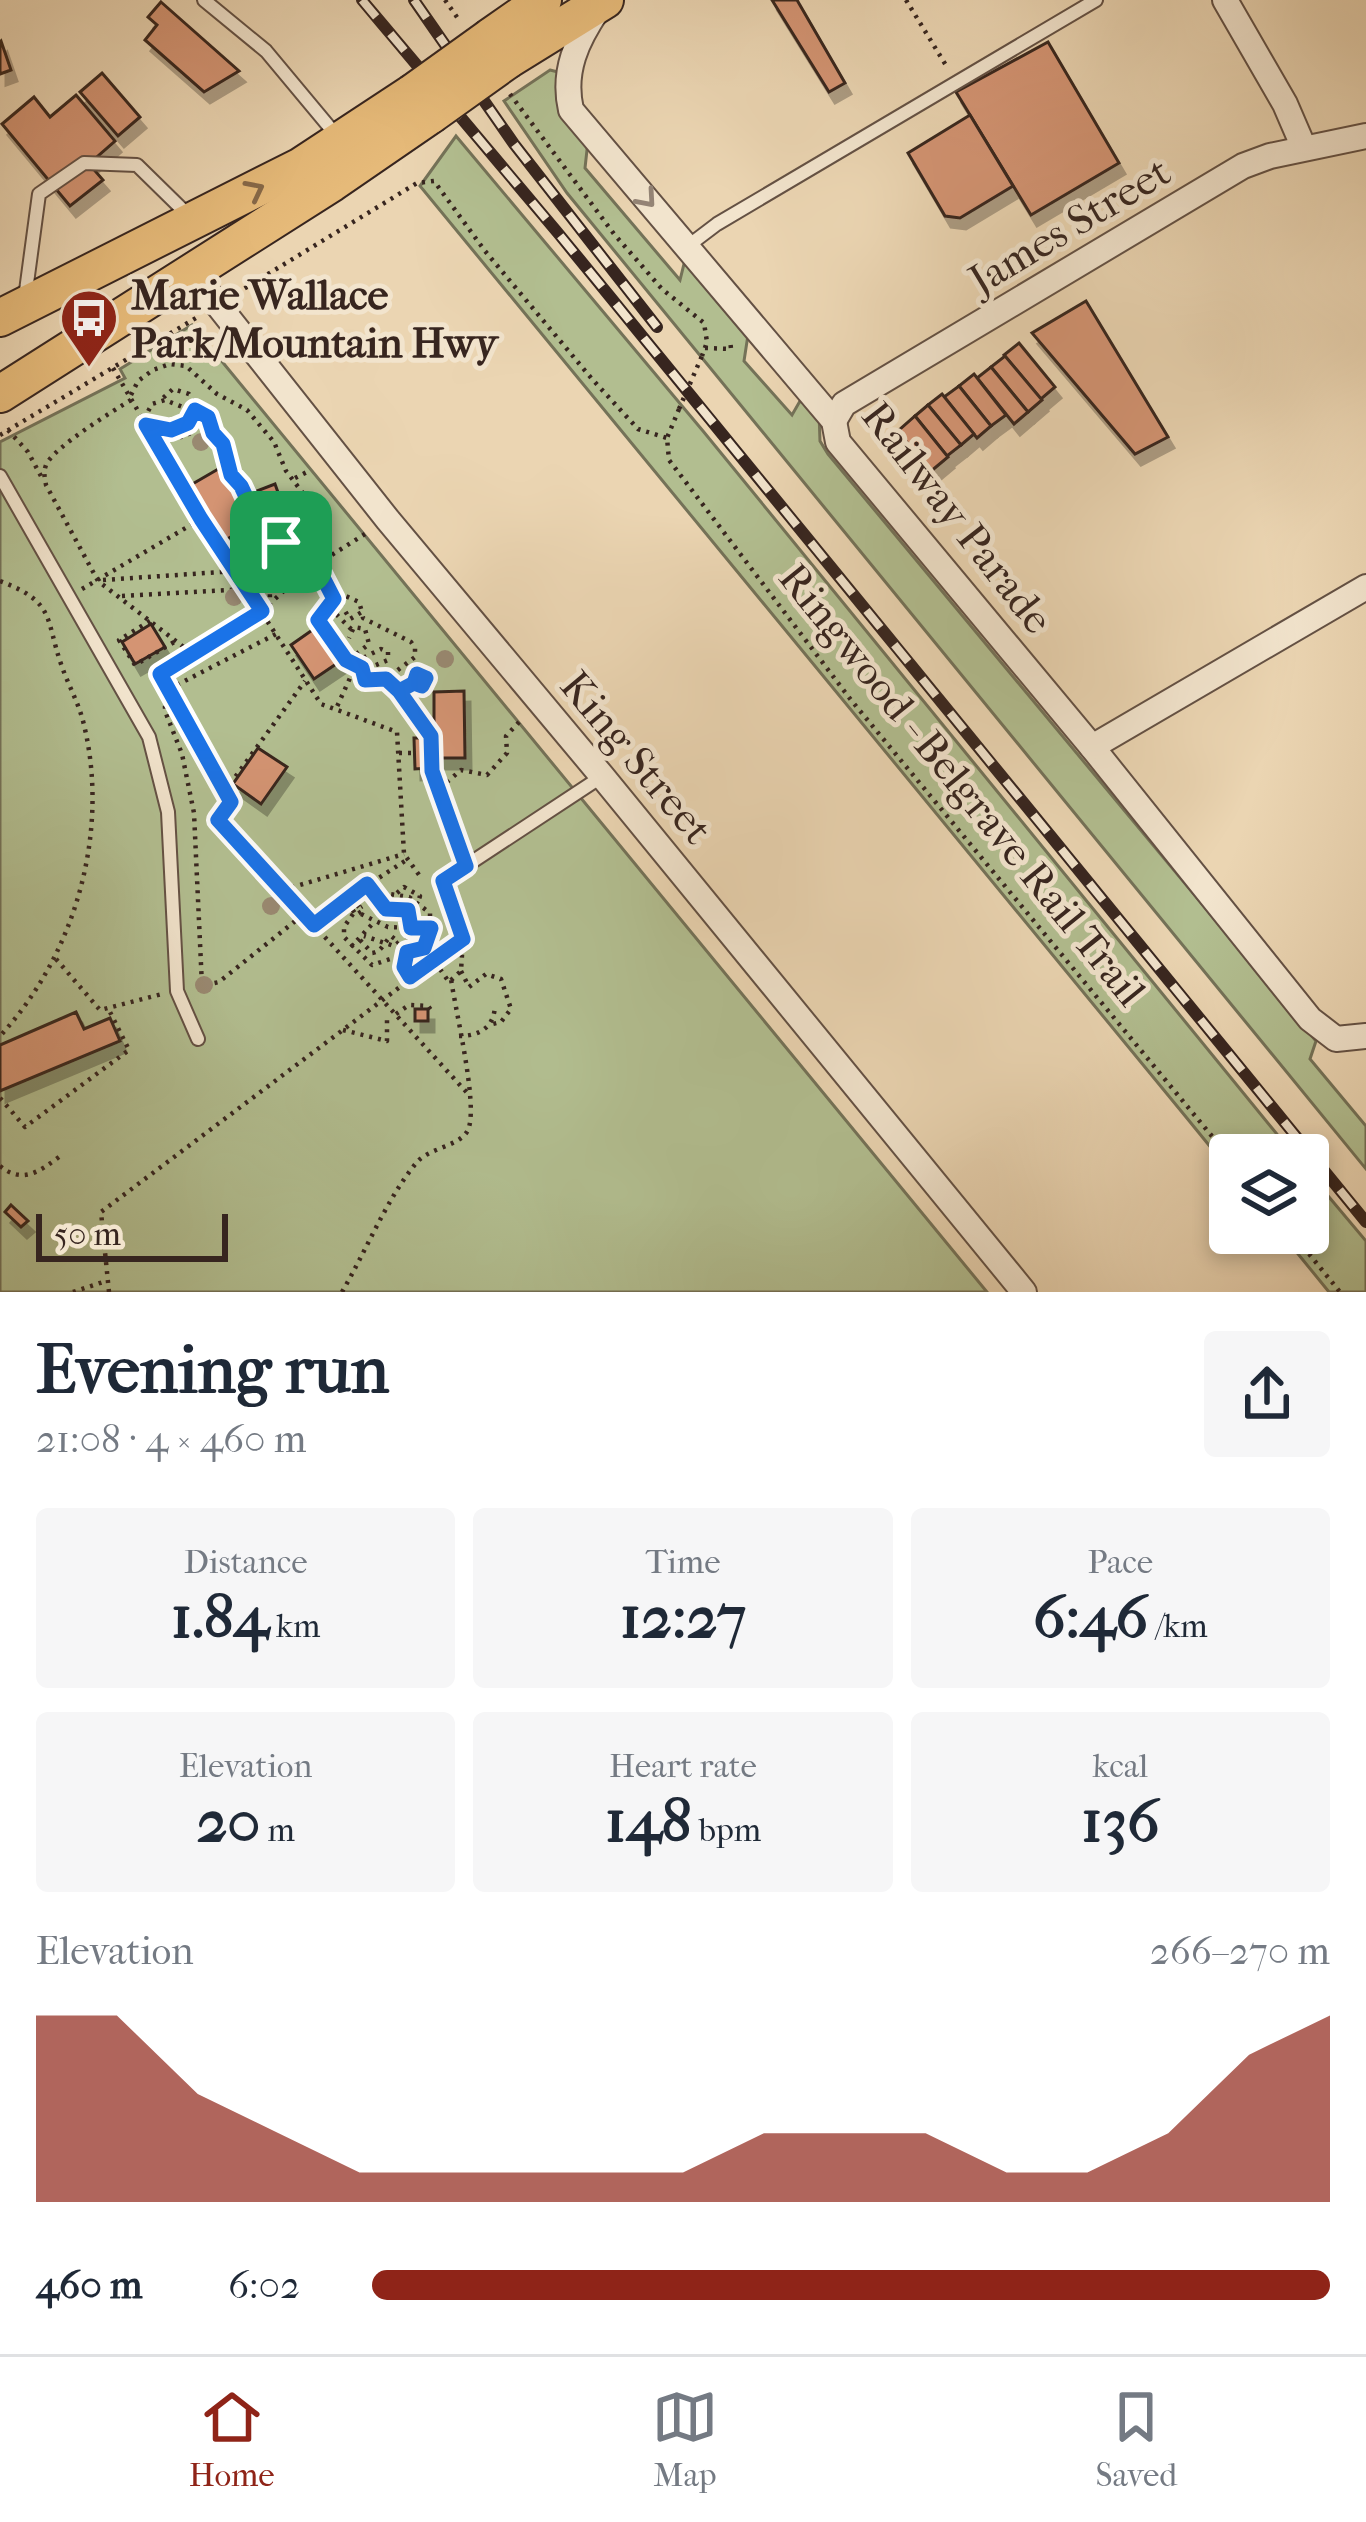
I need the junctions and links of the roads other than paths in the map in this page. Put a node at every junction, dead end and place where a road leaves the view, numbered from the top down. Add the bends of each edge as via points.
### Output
1 (204, 0) edge
2 (543, 0) edge
3 (1096, 0) edge
4 (1225, 0) edge
5 (604, 1) edge
6 (494, 56) junction
7 (422, 104) junction
8 (1366, 136) edge
9 (340, 141) junction
10 (1304, 148) junction
11 (193, 221) junction
12 (688, 246) junction
13 (191, 271) junction
14 (8, 317) edge
15 (4, 412) edge
16 (834, 422) junction
17 (2, 481) edge
18 (1366, 587) edge
19 (1092, 747) junction
20 (602, 776) junction
21 (443, 881) road end
22 (1366, 1036) edge
23 (198, 1039) dead end
24 (1024, 1292) edge

1 - 9 lane via 266,51
2 - 6 main road
3 - 12 lane
4 - 10 street
5 - 6 main road
5 -> 12 street, Railway Parade via 573,54 572,110
6 - 7 main road, bridge
7 - 9 main road
7 - 13 main road via 332,183
8 - 10 street, James Street
11 -> 9 main road
10 - 16 street, James Street via 1256,160 1187,197 844,404
11 - 14 main road
11 - 14 lane via 137,165 84,164 39,194
12 - 16 street, Railway Parade
13 - 14 main road via 176,252
13 - 15 main road
13 - 20 street, King Street
16 - 19 street, Railway Parade via 838,442
17 - 23 lane via 140,720 164,787 177,991
18 - 19 street
19 - 22 street, Railway Parade via 1310,1019 1336,1039
20 - 21 lane
20 - 24 street, King Street

